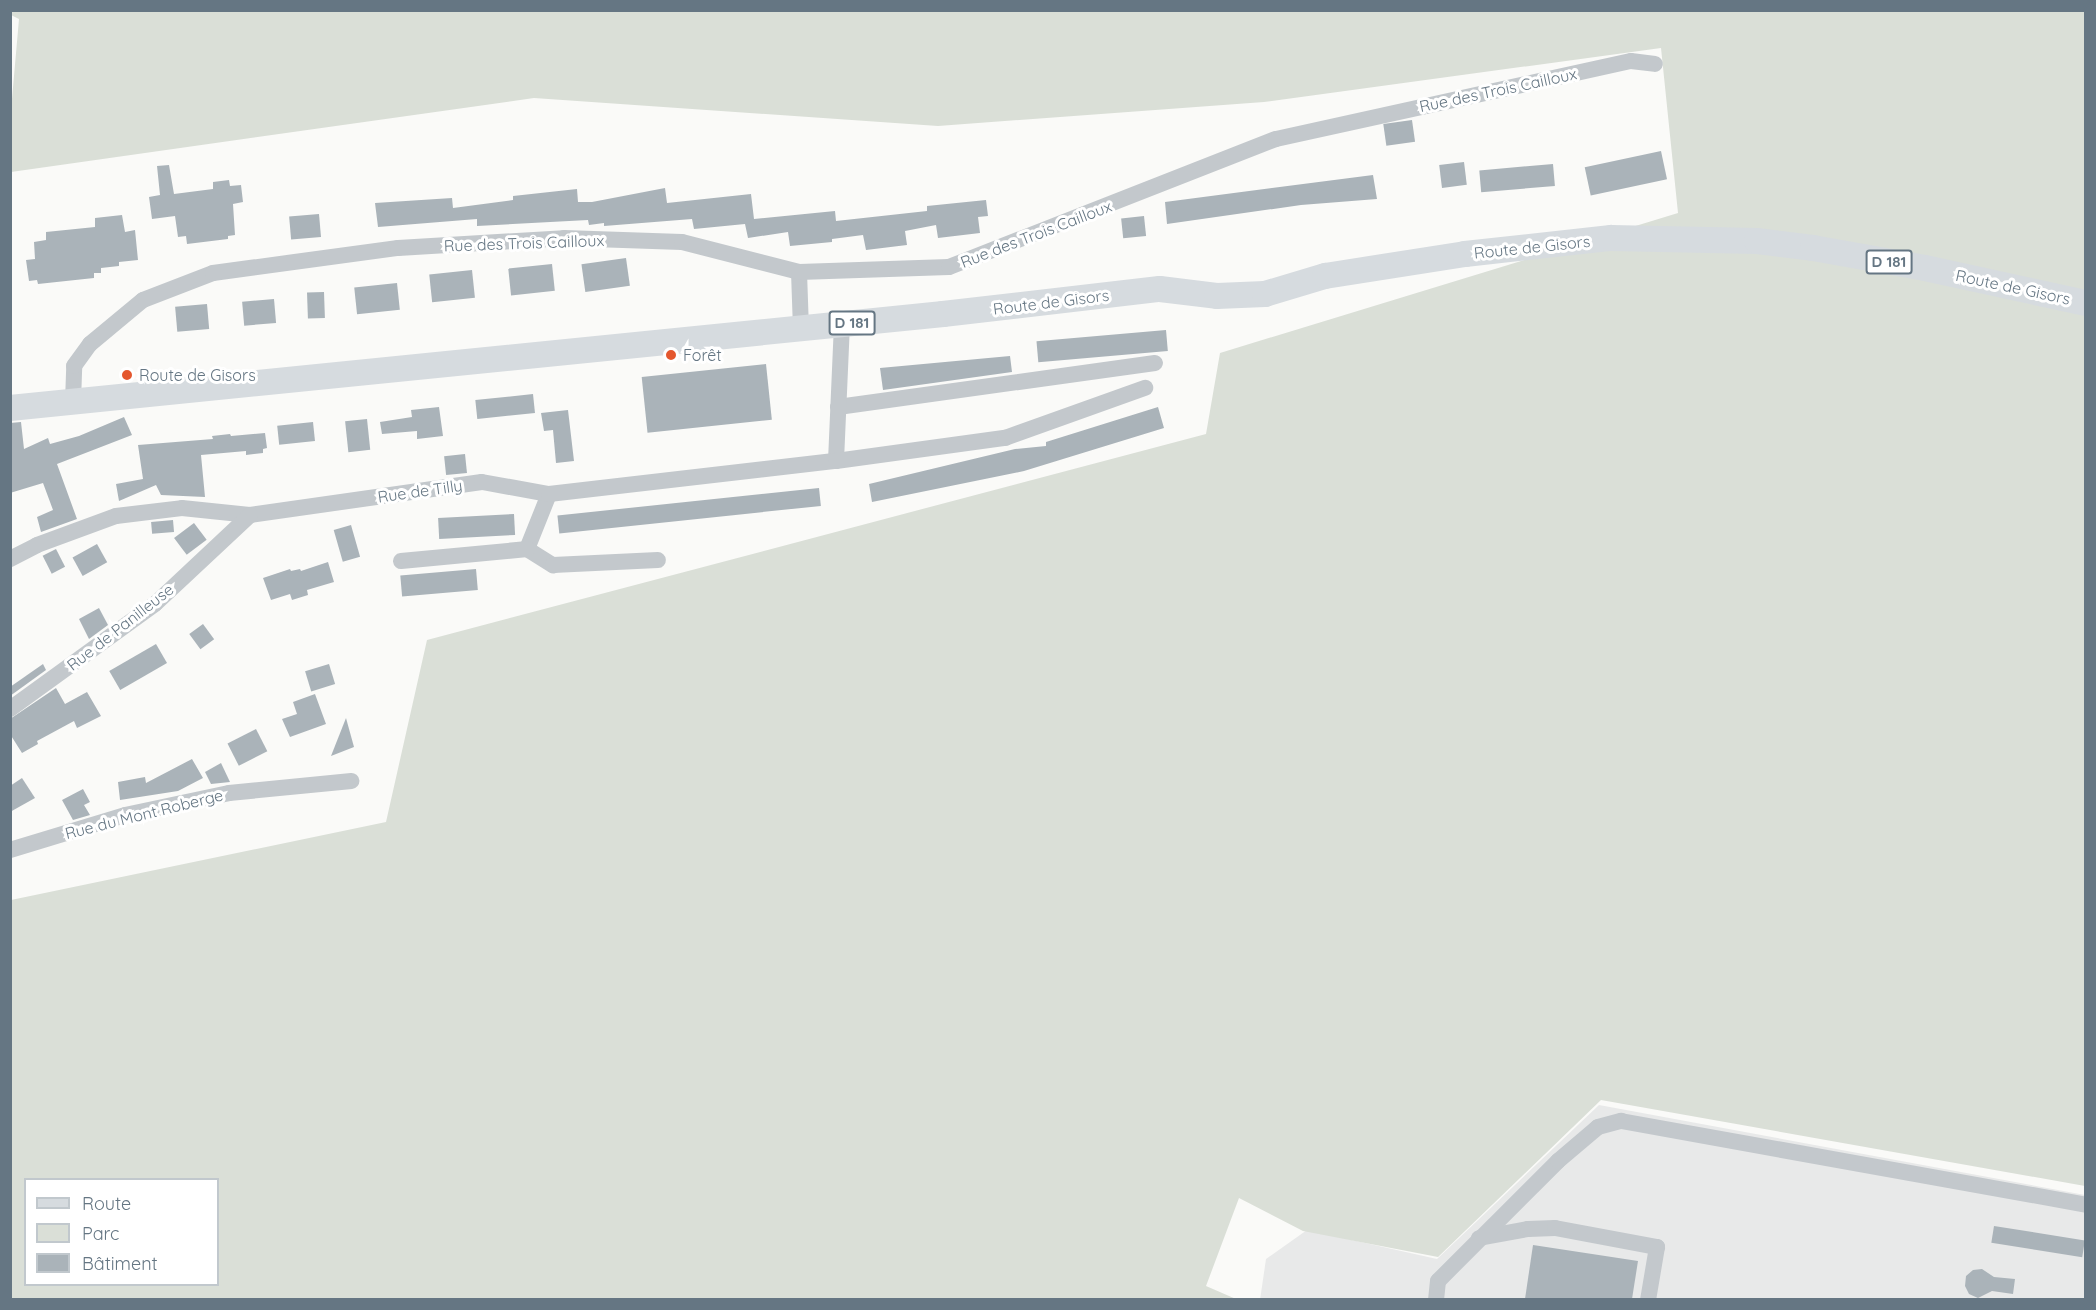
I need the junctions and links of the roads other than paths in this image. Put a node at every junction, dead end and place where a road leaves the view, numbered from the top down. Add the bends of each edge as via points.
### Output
1 (1655, 64) dead end
2 (799, 272) junction
3 (2085, 303) edge
4 (842, 324) junction
5 (801, 328) junction
6 (1155, 363) dead end
7 (1145, 388) dead end
8 (73, 402) junction
9 (838, 407) junction
10 (10, 408) edge
11 (836, 461) junction
12 (549, 494) junction
13 (250, 514) junction
14 (527, 549) junction
15 (10, 558) edge
16 (658, 560) dead end
17 (401, 561) dead end
18 (10, 709) edge
19 (351, 781) dead end
20 (10, 850) edge
21 (2085, 1205) edge
22 (1479, 1238) junction
23 (1436, 1299) edge
24 (1648, 1299) edge

1 - 2 street, Rue des Trois Cailloux via 1631,61 1276,139 949,267
2 - 5 street
2 - 8 street, Rue des Trois Cailloux via 682,242 564,238 398,248 213,273 143,300 90,344 74,366
3 - 4 main road, Route de Gisors / D 181 via 1813,248 1756,241 1611,238 1442,257 1324,276 1264,294 1217,296 1160,289
4 - 5 main road, Route de Gisors / D 181
4 - 9 street
5 - 8 main road, Route de Gisors / D 181
6 - 9 street
7 - 11 street, Rue de Tilly via 1005,438
8 - 10 main road, Route de Gisors / D 181
9 - 11 street
11 - 12 street, Rue de Tilly
12 - 13 street, Rue de Tilly via 482,482
12 - 14 street
13 - 15 street, Rue de Tilly via 182,508 116,516
13 - 18 street, Rue de Panilleuse via 154,604
14 - 16 street via 553,565
14 - 17 street
19 - 20 street, Rue du Mont Roberge via 229,792 125,815
21 - 22 street via 1622,1122 1598,1127
22 - 23 street via 1438,1281
22 - 24 street via 1555,1228 1657,1246

